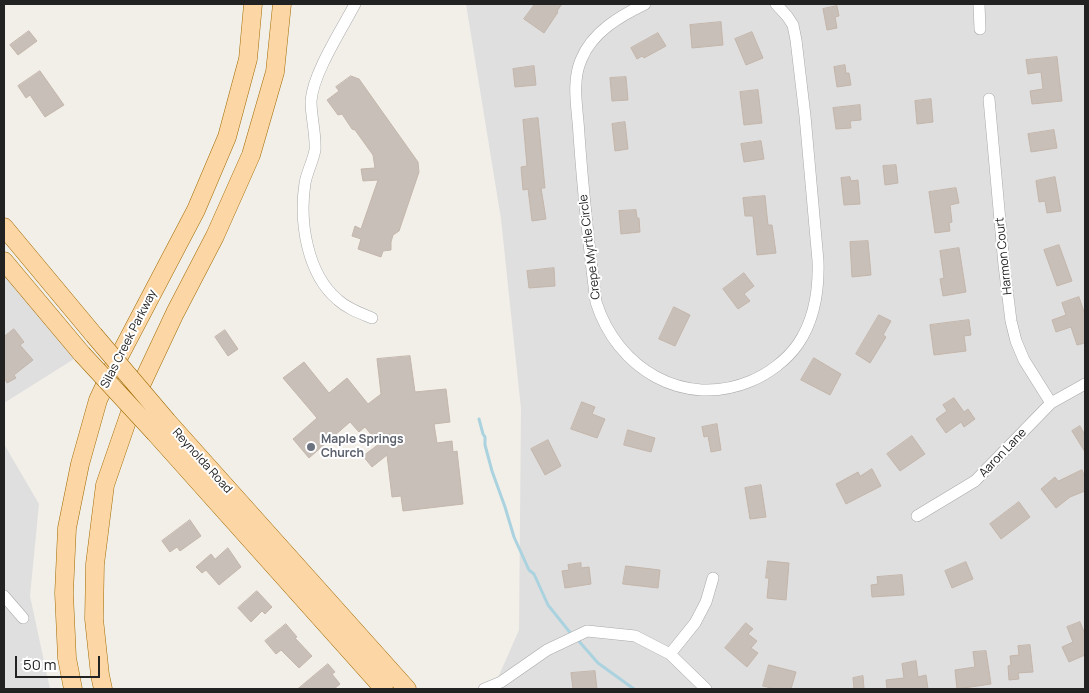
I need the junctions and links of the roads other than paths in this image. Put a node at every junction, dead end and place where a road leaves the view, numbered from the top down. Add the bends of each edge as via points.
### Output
1 (253, 4) edge
2 (282, 4) edge
3 (356, 4) edge
4 (645, 4) edge
5 (776, 4) edge
6 (978, 4) edge
7 (980, 29) dead end
8 (989, 99) dead end
9 (4, 227) edge
10 (4, 261) edge
11 (372, 318) dead end
12 (1085, 384) edge
13 (1051, 404) junction
14 (161, 427) junction
15 (917, 516) dead end
16 (713, 578) dead end
17 (4, 596) edge
18 (23, 618) dead end
19 (670, 654) junction
20 (73, 689) edge
21 (103, 689) edge
22 (384, 689) edge
23 (408, 689) edge
24 (484, 689) edge
25 (706, 689) edge

1 - 20 main road, Silas Creek Parkway via 248,59 227,137 196,210 98,400 80,464 67,528 64,594 67,658
2 - 21 main road via 275,72 251,155 135,398 106,485 95,564 94,619
3 - 11 street via 313,87 314,152 305,183 305,224 309,250 327,289 339,301
4 - 5 street, Crepe Myrtle Circle via 617,19 599,34 585,52 577,71 582,174 596,302 620,348 647,372 674,386 710,391 732,388 759,378 788,356 806,331 817,296 818,260 796,40 793,25
6 - 7 street
8 - 13 street, Harmon Court via 1011,320 1024,360
9 - 14 main road, Reynolda Road, bridge via 94,335
10 - 14 main road, Reynolda Road, bridge via 82,354
12 - 13 street, Aaron Lane
13 - 15 street, Aaron Lane via 975,481
14 - 22 main road, Reynolda Road
14 - 23 main road, Reynolda Road
16 - 19 street via 706,602
17 - 18 street
19 - 24 street via 635,636 587,631 547,650 501,682
19 - 25 street

